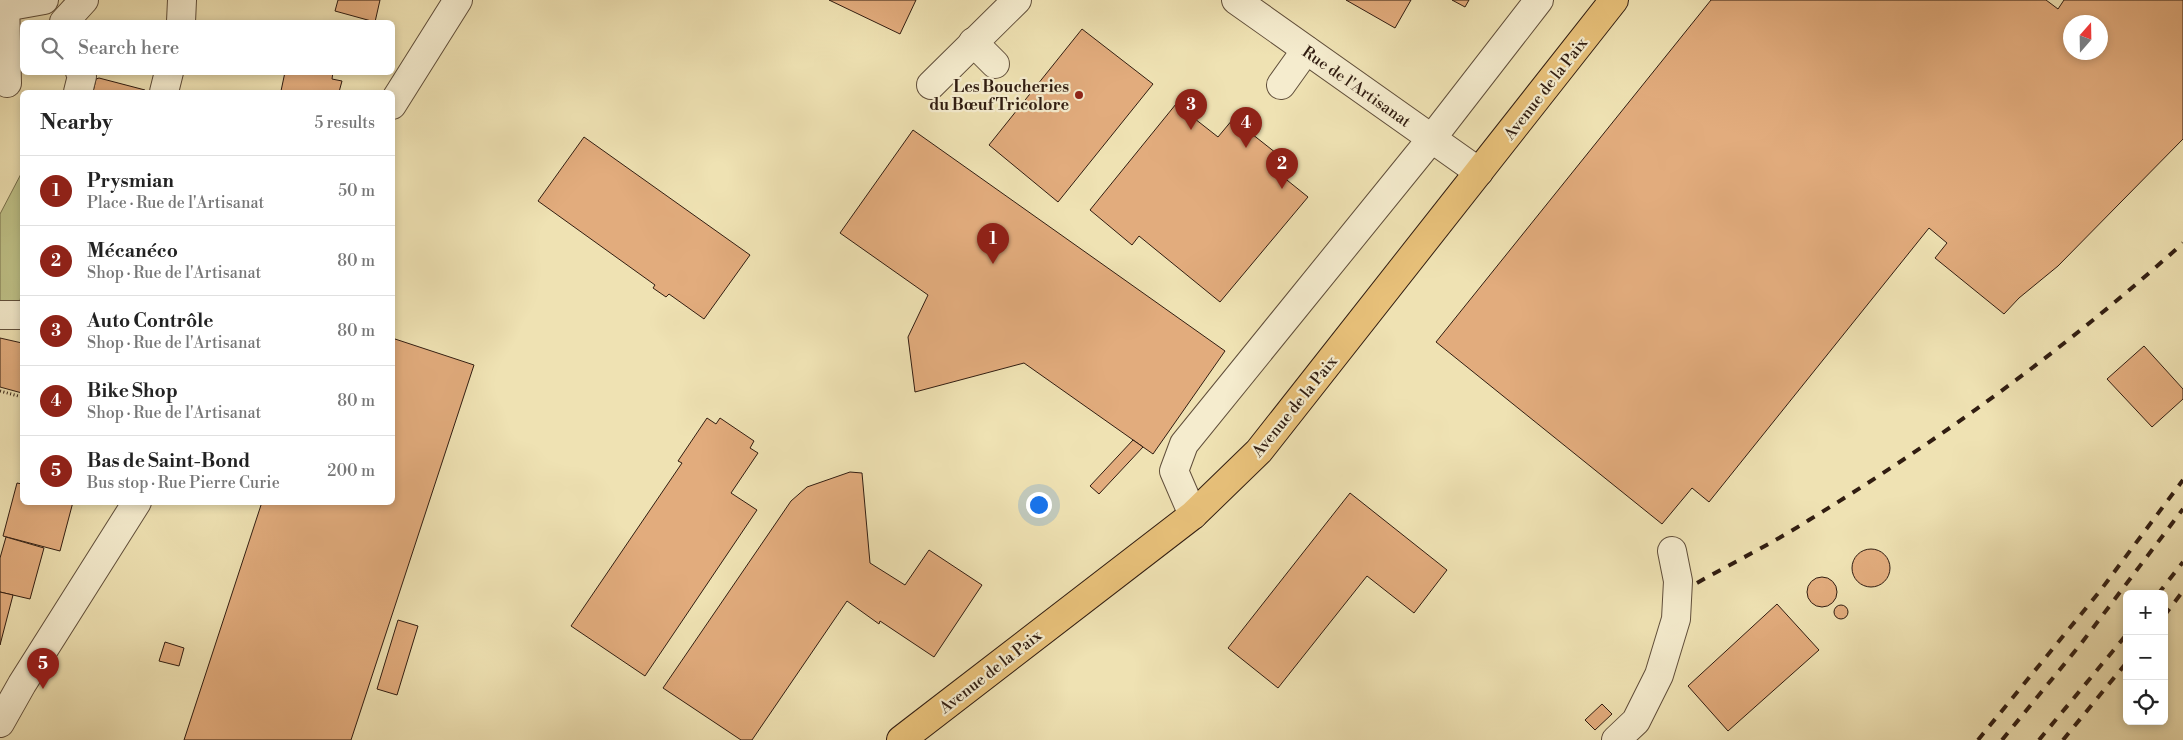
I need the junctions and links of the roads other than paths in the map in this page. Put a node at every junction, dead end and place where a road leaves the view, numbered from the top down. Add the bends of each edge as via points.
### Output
1 (44, 0) edge
2 (84, 0) edge
3 (182, 0) edge
4 (458, 0) edge
5 (1017, 0) edge
6 (1236, 0) edge
7 (1539, 0) edge
8 (1614, 0) edge
9 (5, 3) edge
10 (66, 20) edge
11 (181, 20) edge
12 (973, 42) junction
13 (1306, 50) junction
14 (996, 64) dead end
15 (82, 75) edge
16 (168, 75) edge
17 (10, 84) edge
18 (931, 85) dead end
19 (1281, 86) dead end
20 (78, 90) edge
21 (164, 90) edge
22 (395, 100) edge
23 (1432, 138) junction
24 (1479, 172) junction
25 (20, 314) edge
26 (0, 315) edge
27 (135, 505) edge
28 (1193, 515) junction
29 (1672, 551) dead end
30 (0, 723) edge
31 (901, 740) edge
32 (1616, 740) edge

1 - 9 street
2 - 10 street
3 - 11 street
4 - 22 street
5 - 12 street
6 - 13 street, Rue de l'Artisanat
7 - 23 street
8 - 24 main road, Avenue de la Paix
9 - 17 street
12 - 14 street
12 - 18 street
13 - 19 street
13 - 23 street, Rue de l'Artisanat
15 - 20 street
16 - 21 street
23 - 24 street, Rue de l'Artisanat
23 - 28 street via 1184,444 1174,471
24 - 28 main road, Avenue de la Paix via 1259,451
25 - 26 street
27 - 30 street
28 - 31 main road, Avenue de la Paix
29 - 32 street via 1678,582 1676,619 1659,674 1636,721

